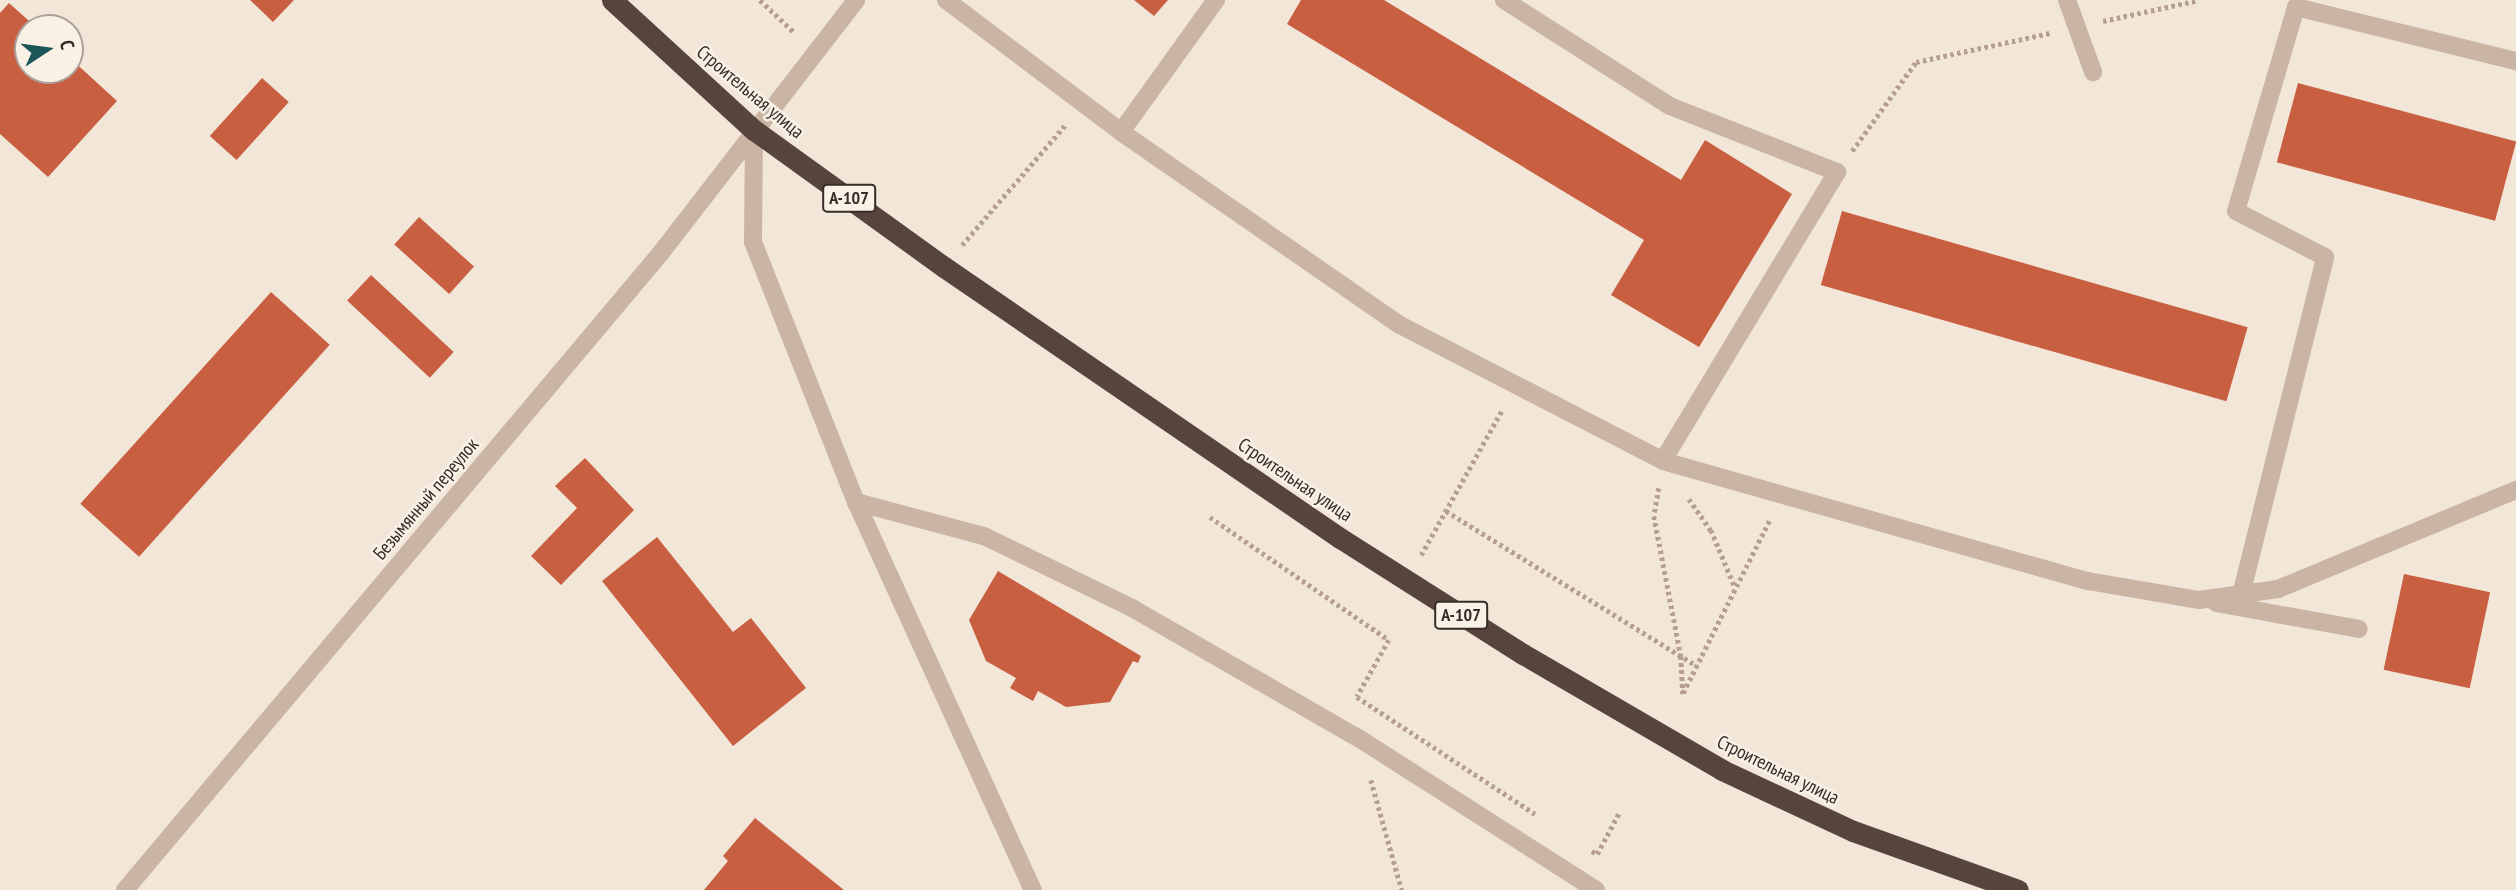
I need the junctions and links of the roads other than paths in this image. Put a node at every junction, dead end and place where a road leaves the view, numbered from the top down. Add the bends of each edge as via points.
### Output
1 (612, 0) edge
2 (856, 0) edge
3 (946, 0) edge
4 (1216, 0) edge
5 (1504, 0) edge
6 (2067, 0) edge
7 (2516, 61) edge
8 (2092, 72) dead end
9 (754, 130) junction
10 (1121, 132) junction
11 (1663, 461) junction
12 (2516, 490) edge
13 (856, 502) junction
14 (2241, 595) junction
15 (2199, 600) junction
16 (2359, 629) dead end
17 (125, 890) edge
18 (1033, 890) edge
19 (1596, 890) edge
20 (2018, 890) edge

1 - 9 highway, Строительная улица / А-107
2 - 9 street, Безымянный переулок
3 - 10 street
4 - 10 street
5 - 11 street via 1670,106 1837,172
6 - 8 street
7 - 14 street via 2296,6 2236,211 2325,257
9 - 13 street via 753,242
9 - 17 street, Безымянный переулок via 660,254
9 - 20 highway, Строительная улица / А-107 via 944,267 1340,538 1523,654 1698,756 1853,831
10 - 11 street via 1400,326
11 - 15 street via 2088,581
12 - 14 street via 2278,589
13 - 18 street
13 - 19 street via 984,536 1132,608 1360,738
14 - 15 street
15 - 16 street

